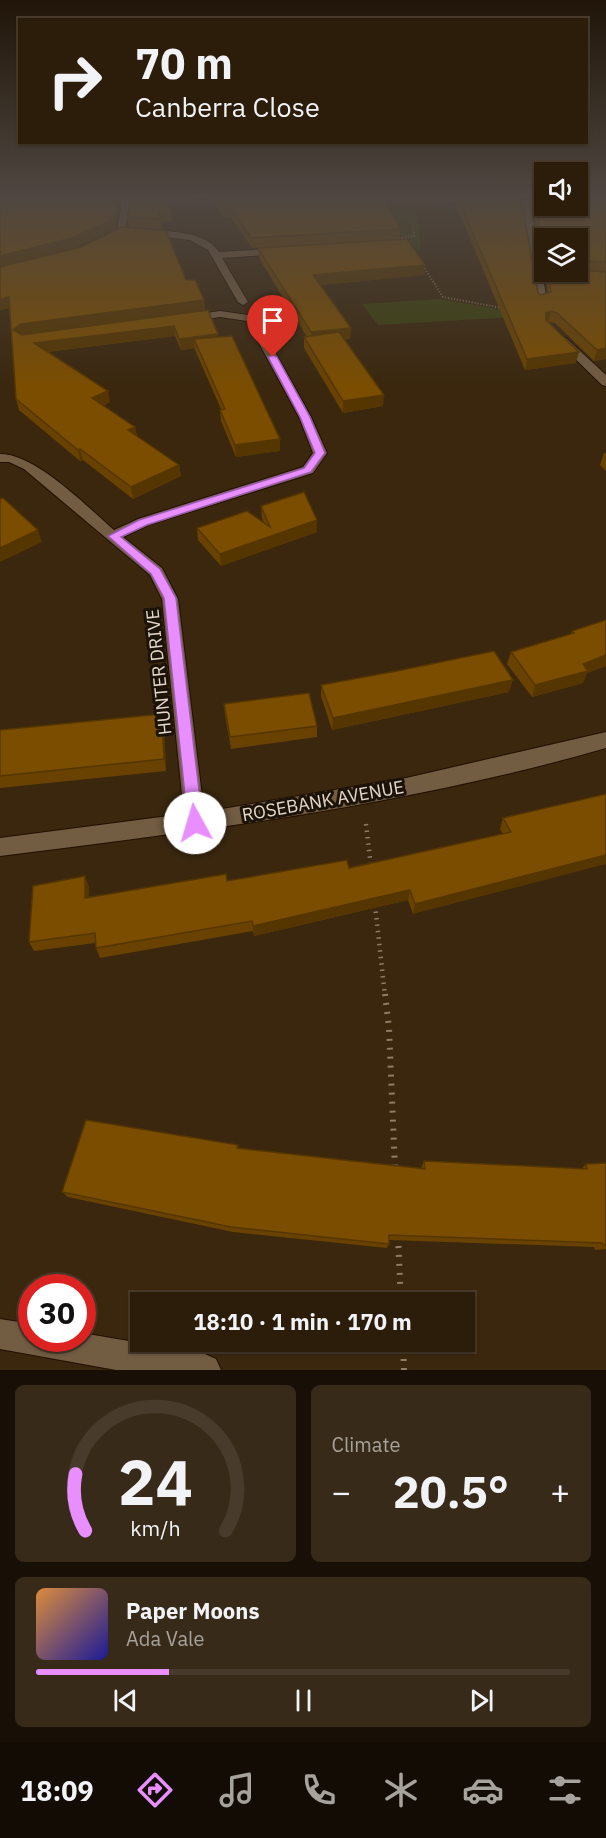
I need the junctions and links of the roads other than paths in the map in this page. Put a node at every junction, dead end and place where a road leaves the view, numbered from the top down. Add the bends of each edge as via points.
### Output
1 (220, 259) edge
2 (540, 282) edge
3 (543, 301) edge
4 (243, 302) dead end
5 (174, 320) edge
6 (555, 333) edge
7 (606, 382) edge
8 (0, 458) edge
9 (113, 536) junction
10 (606, 740) edge
11 (195, 823) junction
12 (0, 847) edge
13 (0, 1334) edge
14 (205, 1370) edge

1 - 4 street
2 - 3 street
5 - 9 street via 220,314 251,318 305,417 320,453 308,470 143,522
6 - 7 street
8 - 9 street, HUNTER DRIVE via 29,466
9 - 11 street, HUNTER DRIVE via 156,572 170,598
10 - 11 street, ROSEBANK AVENUE via 363,796
11 - 12 street, ROSEBANK AVENUE
13 - 14 street

